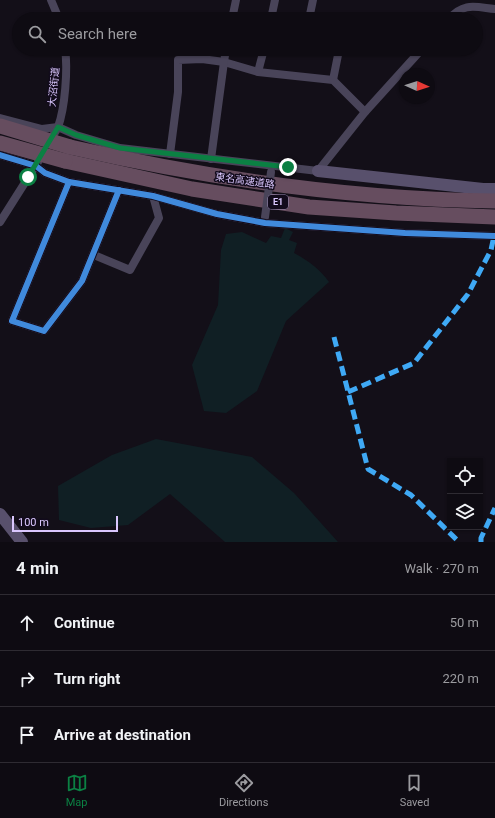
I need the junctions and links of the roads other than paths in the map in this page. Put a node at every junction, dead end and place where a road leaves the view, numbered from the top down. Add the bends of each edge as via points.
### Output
1 (51, 0) edge
2 (236, 0) edge
3 (275, 0) edge
4 (313, 0) edge
5 (472, 3) edge
6 (495, 9) edge
7 (56, 12) edge
8 (233, 12) edge
9 (272, 12) edge
10 (310, 12) edge
11 (455, 12) edge
12 (65, 56) edge
13 (225, 56) edge
14 (262, 56) edge
15 (337, 56) edge
16 (416, 56) edge
17 (224, 62) junction
18 (258, 72) junction
19 (333, 80) junction
20 (365, 112) junction
21 (0, 118) edge
22 (0, 126) edge
23 (58, 127) junction
24 (0, 142) edge
25 (0, 154) edge
26 (68, 154) junction
27 (170, 154) junction
28 (211, 159) junction
29 (36, 166) junction
30 (272, 168) junction
31 (318, 171) junction
32 (70, 182) junction
33 (495, 189) edge
34 (119, 190) junction
35 (153, 196) junction
36 (495, 201) edge
37 (495, 217) edge
38 (265, 220) junction
39 (0, 222) edge
40 (495, 236) edge
41 (94, 255) junction
42 (0, 514) edge
43 (22, 542) edge

1 - 7 street
2 - 8 street
3 - 9 street
4 - 10 street
5 - 6 street
5 - 11 street
12 - 23 street, 大沼街道 via 63,100
13 - 17 street
14 - 18 street
15 - 19 street
16 - 20 street
17 - 18 street
17 - 27 street via 202,59 178,60 178,92
17 - 28 street
18 - 19 street
19 - 20 street
20 - 31 street
21 - 23 street via 42,129
22 - 26 highway, 東名高速道路 / E1, bridge
23 - 27 street via 120,148
23 - 29 street, 大沼街道
24 - 26 highway, 東名高速道路 / E1, bridge
25 - 29 street
26 - 36 highway, 東名高速道路 / E1 via 358,195
26 - 37 highway, 東名高速道路 / E1 via 192,189 309,207
27 - 28 street
28 - 30 street
29 - 32 street via 45,173
29 - 39 street
30 - 31 street
30 - 38 street, bridge
31 - 33 street
32 - 34 street
32 - 41 street via 12,321 44,331 82,281
34 - 35 street
34 - 41 street
35 - 38 street via 217,214
35 - 41 street via 159,218 130,270
38 - 40 street via 406,233
42 - 43 street

